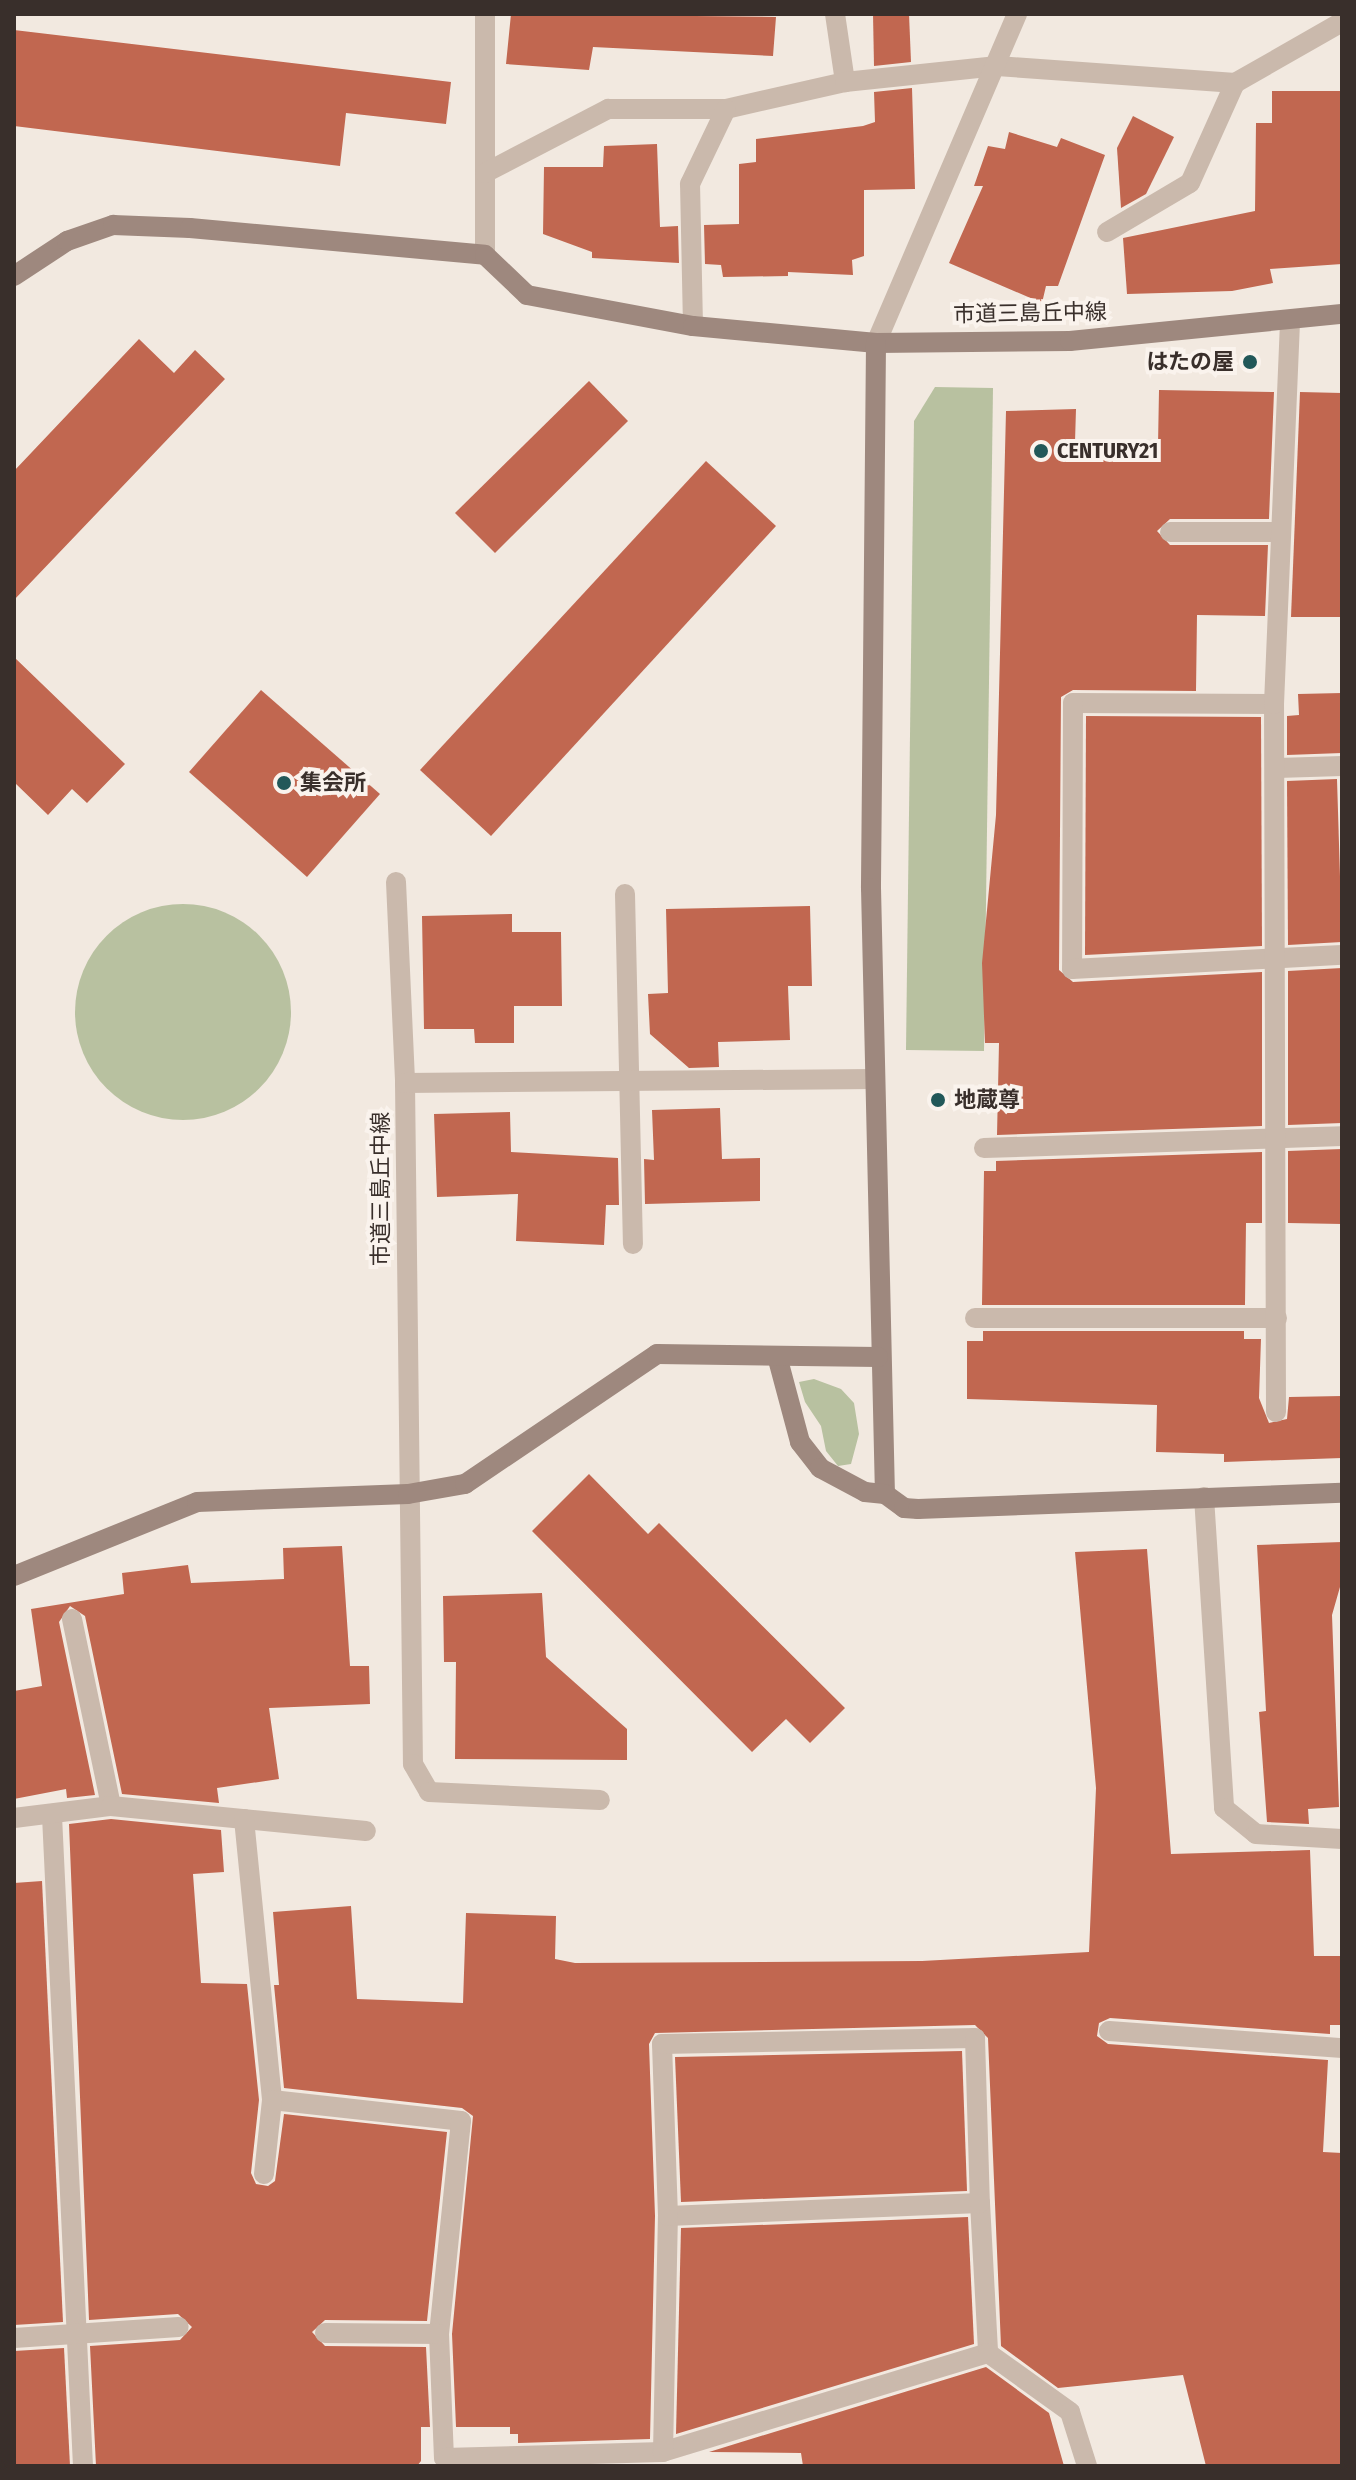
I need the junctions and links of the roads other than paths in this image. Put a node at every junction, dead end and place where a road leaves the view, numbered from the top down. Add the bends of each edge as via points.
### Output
1 (485, 14) edge
2 (835, 14) edge
3 (1017, 14) edge
4 (1342, 22) edge
5 (997, 66) junction
6 (845, 82) junction
7 (1235, 83) junction
8 (726, 109) junction
9 (485, 173) junction
10 (1107, 232) dead end
11 (485, 255) junction
12 (14, 276) edge
13 (1342, 314) edge
14 (1290, 322) junction
15 (693, 326) junction
16 (876, 343) junction
17 (1170, 532) dead end
18 (1280, 532) junction
19 (1274, 704) junction
20 (1342, 766) edge
21 (1277, 768) junction
22 (396, 882) dead end
23 (625, 894) dead end
24 (1342, 955) edge
25 (1279, 959) junction
26 (874, 1079) junction
27 (630, 1080) junction
28 (405, 1083) junction
29 (1279, 1135) junction
30 (1342, 1136) edge
31 (984, 1148) dead end
32 (633, 1244) dead end
33 (975, 1318) dead end
34 (1277, 1318) junction
35 (777, 1356) junction
36 (878, 1357) junction
37 (1276, 1412) dead end
38 (1342, 1493) edge
39 (408, 1494) junction
40 (885, 1494) junction
41 (1204, 1497) junction
42 (14, 1576) edge
43 (72, 1619) dead end
44 (600, 1800) dead end
45 (111, 1806) junction
46 (52, 1816) junction
47 (14, 1818) edge
48 (244, 1819) junction
49 (366, 1831) dead end
50 (1342, 1839) edge
51 (1109, 2031) dead end
52 (1342, 2048) edge
53 (272, 2100) junction
54 (264, 2174) dead end
55 (980, 2203) junction
56 (668, 2216) junction
57 (179, 2327) dead end
58 (78, 2333) junction
59 (325, 2333) dead end
60 (439, 2334) junction
61 (14, 2338) edge
62 (988, 2353) junction
63 (663, 2452) junction
64 (83, 2466) edge
65 (1087, 2466) edge

1 - 9 street
2 - 6 street
3 - 5 street
4 - 7 street
5 - 6 street
5 - 7 street
5 - 16 street
6 - 8 street
7 - 10 street via 1190,183
8 - 9 street via 608,109
8 - 15 street via 690,184
9 - 11 street
11 - 12 street via 113,225 67,241
11 - 15 street, 市道三島丘中線 via 527,295
13 - 14 street, 市道三島丘中線
14 - 16 street, 市道三島丘中線 via 1070,341
14 - 18 street
15 - 16 street, 市道三島丘中線
16 - 26 street
17 - 18 street
18 - 19 street
19 - 21 street
19 - 25 street via 1073,703 1072,969
20 - 21 street
21 - 25 street
22 - 28 street, 市道三島丘中線
23 - 27 street
24 - 25 street
25 - 29 street
26 - 27 street
26 - 36 street
27 - 28 street
27 - 32 street
28 - 39 street, 市道三島丘中線
29 - 30 street
29 - 31 street
29 - 34 street
33 - 34 street
34 - 37 street
35 - 36 street
35 - 39 street via 657,1354 465,1484
35 - 40 street via 800,1442 820,1468 865,1492
36 - 40 street
38 - 41 street
39 - 42 street via 197,1502
39 - 44 street, 市道三島丘中線 via 413,1764 429,1792
40 - 41 street via 904,1508 918,1509
41 - 50 street via 1224,1808 1256,1834
43 - 45 street
45 - 46 street
45 - 48 street
46 - 47 street
46 - 58 street
48 - 49 street
48 - 53 street
51 - 52 street
53 - 54 street
53 - 60 street via 461,2121
55 - 56 street
55 - 56 street via 975,2038 662,2044
55 - 62 street
56 - 63 street
57 - 58 street
58 - 61 street
58 - 64 street
59 - 60 street
60 - 63 street via 444,2458
62 - 63 street
62 - 65 street via 1070,2412

